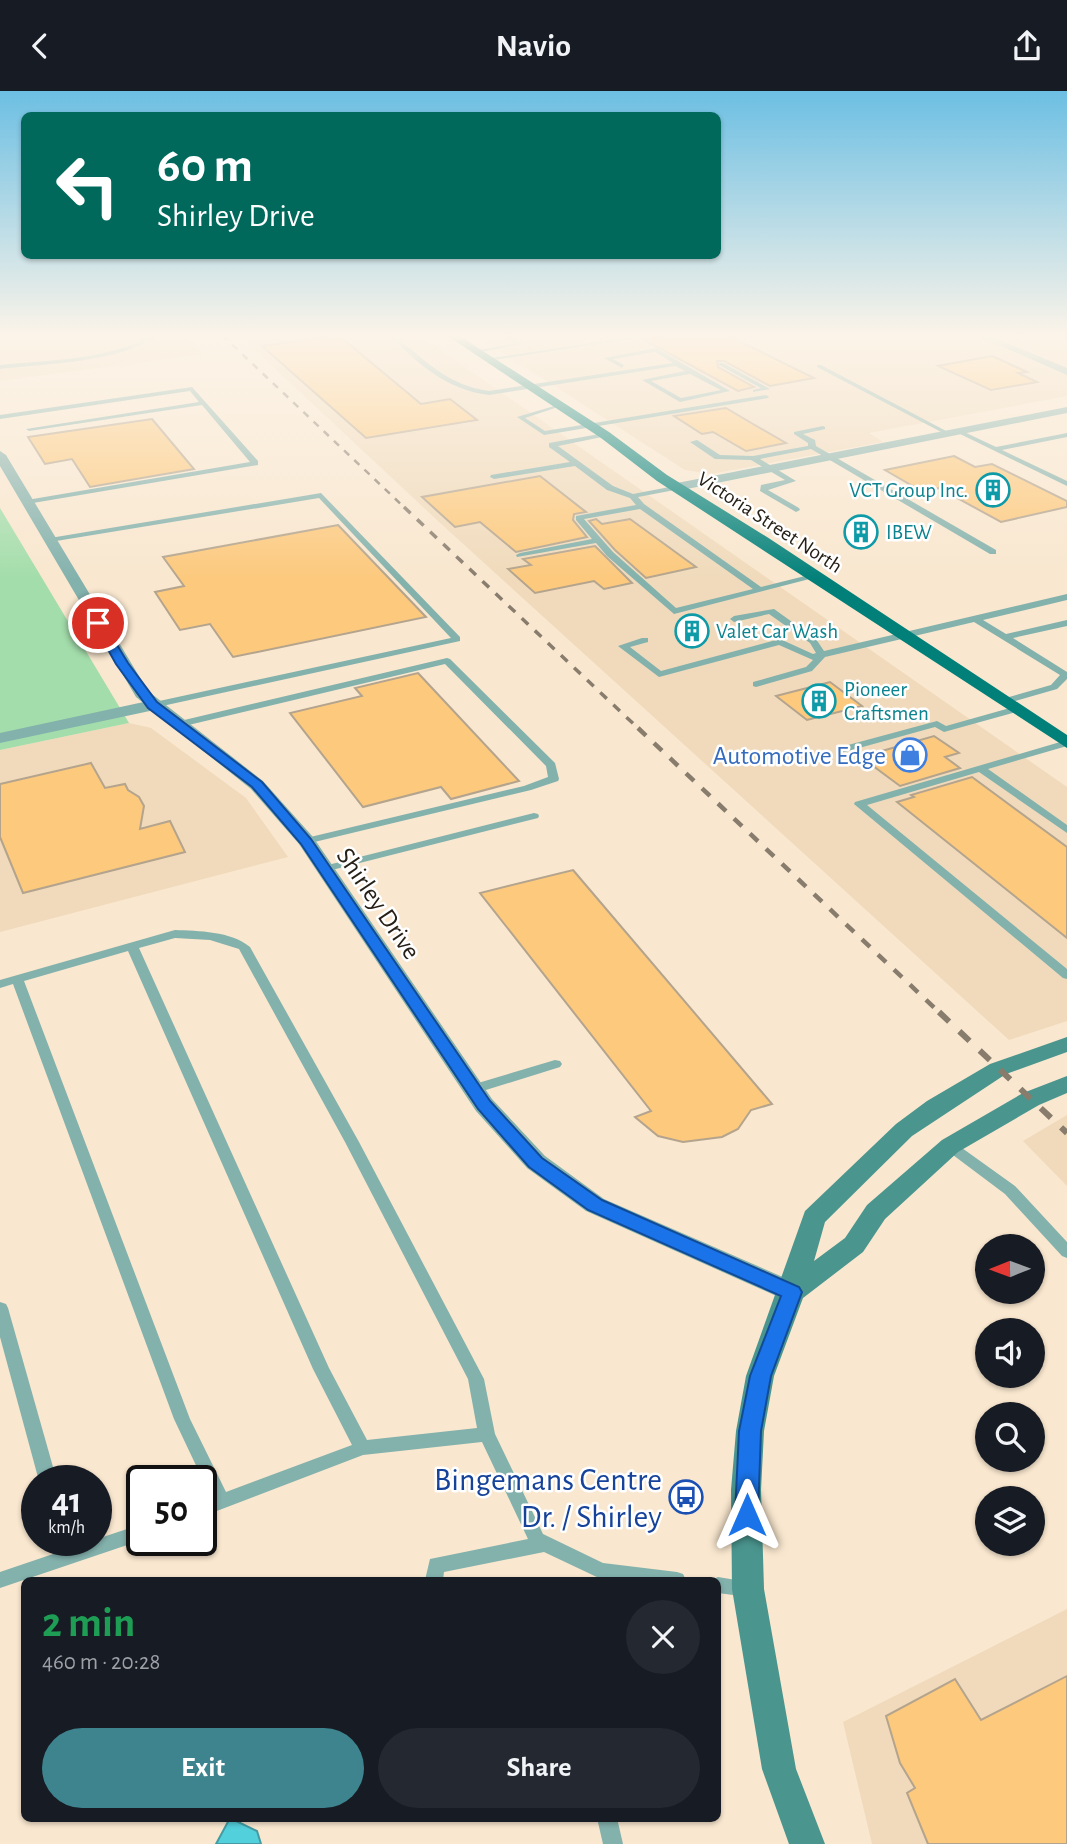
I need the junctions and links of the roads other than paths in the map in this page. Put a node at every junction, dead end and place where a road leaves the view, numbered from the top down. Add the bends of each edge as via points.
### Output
1 (77, 417) edge
2 (109, 417) edge
3 (216, 417) edge
4 (521, 417) edge
5 (577, 417) edge
6 (646, 417) edge
7 (922, 417) edge
8 (1032, 417) edge
9 (80, 421) junction
10 (591, 426) junction
11 (822, 428) dead end
12 (29, 429) dead end
13 (953, 432) junction
14 (605, 435) junction
15 (1067, 435) edge
16 (694, 442) dead end
17 (812, 447) junction
18 (995, 449) junction
19 (828, 456) junction
20 (1, 459) edge
21 (752, 459) junction
22 (576, 463) junction
23 (769, 468) junction
24 (494, 477) dead end
25 (1066, 483) edge
26 (677, 487) junction
27 (633, 496) junction
28 (27, 502) junction
29 (641, 506) junction
30 (796, 510) dead end
31 (50, 540) junction
32 (598, 540) junction
33 (993, 552) dead end
34 (520, 555) dead end
35 (817, 576) junction
36 (760, 590) junction
37 (1067, 597) edge
38 (734, 619) dead end
39 (975, 619) junction
40 (1067, 623) edge
41 (907, 636) junction
42 (1007, 637) junction
43 (645, 640) dead end
44 (817, 656) junction
45 (756, 684) dead end
46 (153, 705) junction
47 (1011, 705) junction
48 (180, 725) junction
49 (0, 738) edge
50 (1067, 743) edge
51 (841, 750) dead end
52 (980, 768) junction
53 (534, 816) dead end
54 (1067, 830) edge
55 (306, 842) junction
56 (324, 869) junction
57 (133, 948) junction
58 (1067, 975) edge
59 (17, 979) junction
60 (0, 984) edge
61 (1067, 1044) edge
62 (555, 1064) dead end
63 (1067, 1084) edge
64 (473, 1089) junction
65 (950, 1146) junction
66 (1067, 1252) edge
67 (792, 1292) junction
68 (0, 1308) edge
69 (487, 1434) junction
70 (362, 1448) junction
71 (44, 1465) edge
72 (222, 1501) junction
73 (217, 1503) edge
74 (544, 1544) junction
75 (50, 1556) edge
76 (434, 1577) edge
77 (652, 1577) edge
78 (0, 1580) edge
79 (733, 1587) edge
80 (608, 1822) edge
81 (612, 1844) edge
82 (807, 1844) edge

1 - 9 lane
2 - 9 lane
3 - 28 lane via 255,463
4 - 10 lane via 544,433
5 - 10 main road, Victoria Street North
6 - 10 lane
7 - 13 lane
8 - 13 street
9 - 12 lane
10 - 14 main road, Victoria Street North
11 - 17 lane via 796,433 812,442
13 - 18 lane
13 - 19 street
14 - 22 lane via 552,445
14 - 26 main road, Victoria Street North
15 - 18 lane
16 - 21 lane via 718,457
17 - 19 lane
17 - 21 lane
18 - 25 lane
19 - 23 street
19 - 33 lane
20 - 28 street, Shirley Drive
21 - 23 lane
22 - 24 lane
22 - 27 lane via 610,488
23 - 26 street
23 - 30 lane via 792,481 764,487 764,491
26 - 27 lane
26 - 35 main road, Victoria Street North
27 - 29 lane
28 - 31 street, Shirley Drive
29 - 32 lane via 579,518
29 - 36 lane
31 - 46 street, Shirley Drive via 122,664
31 - 46 lane via 321,495 457,639
32 - 34 lane
32 - 36 lane via 674,611
35 - 36 lane
35 - 41 main road, Victoria Street North
37 - 39 lane
38 - 44 lane via 771,611 813,641
39 - 41 lane
39 - 42 lane
40 - 42 lane
41 - 44 lane
41 - 47 main road, Victoria Street North
42 - 47 lane via 1066,675 1054,687
43 - 44 lane via 623,646 659,674 780,642
44 - 45 lane via 809,669
46 - 48 street, Shirley Drive
46 - 49 street
47 - 50 main road, Victoria Street North
47 - 51 lane via 944,729 937,724
48 - 55 street, Shirley Drive via 257,785
48 - 55 lane via 447,661 551,765 554,779
50 - 52 lane
52 - 54 lane
52 - 58 lane via 859,804
53 - 56 lane
55 - 56 street, Shirley Drive
56 - 64 street, Shirley Drive
57 - 59 lane
57 - 69 lane via 174,935 204,935 244,947 476,1379
57 - 70 lane via 321,1369
59 - 60 lane
59 - 72 lane via 182,1419
61 - 67 main road via 998,1069 904,1131 814,1218
62 - 64 lane
63 - 65 main road
64 - 67 street, Shirley Drive via 536,1162 595,1205
65 - 66 lane via 1010,1190
65 - 67 main road via 876,1212 854,1245
67 - 79 main road via 761,1376 750,1431
68 - 71 lane
69 - 70 lane
69 - 74 lane via 537,1540
70 - 72 lane
72 - 73 lane
74 - 76 lane via 436,1565
74 - 77 lane via 601,1571
75 - 78 lane
79 - 82 main road via 779,1769
80 - 81 lane

